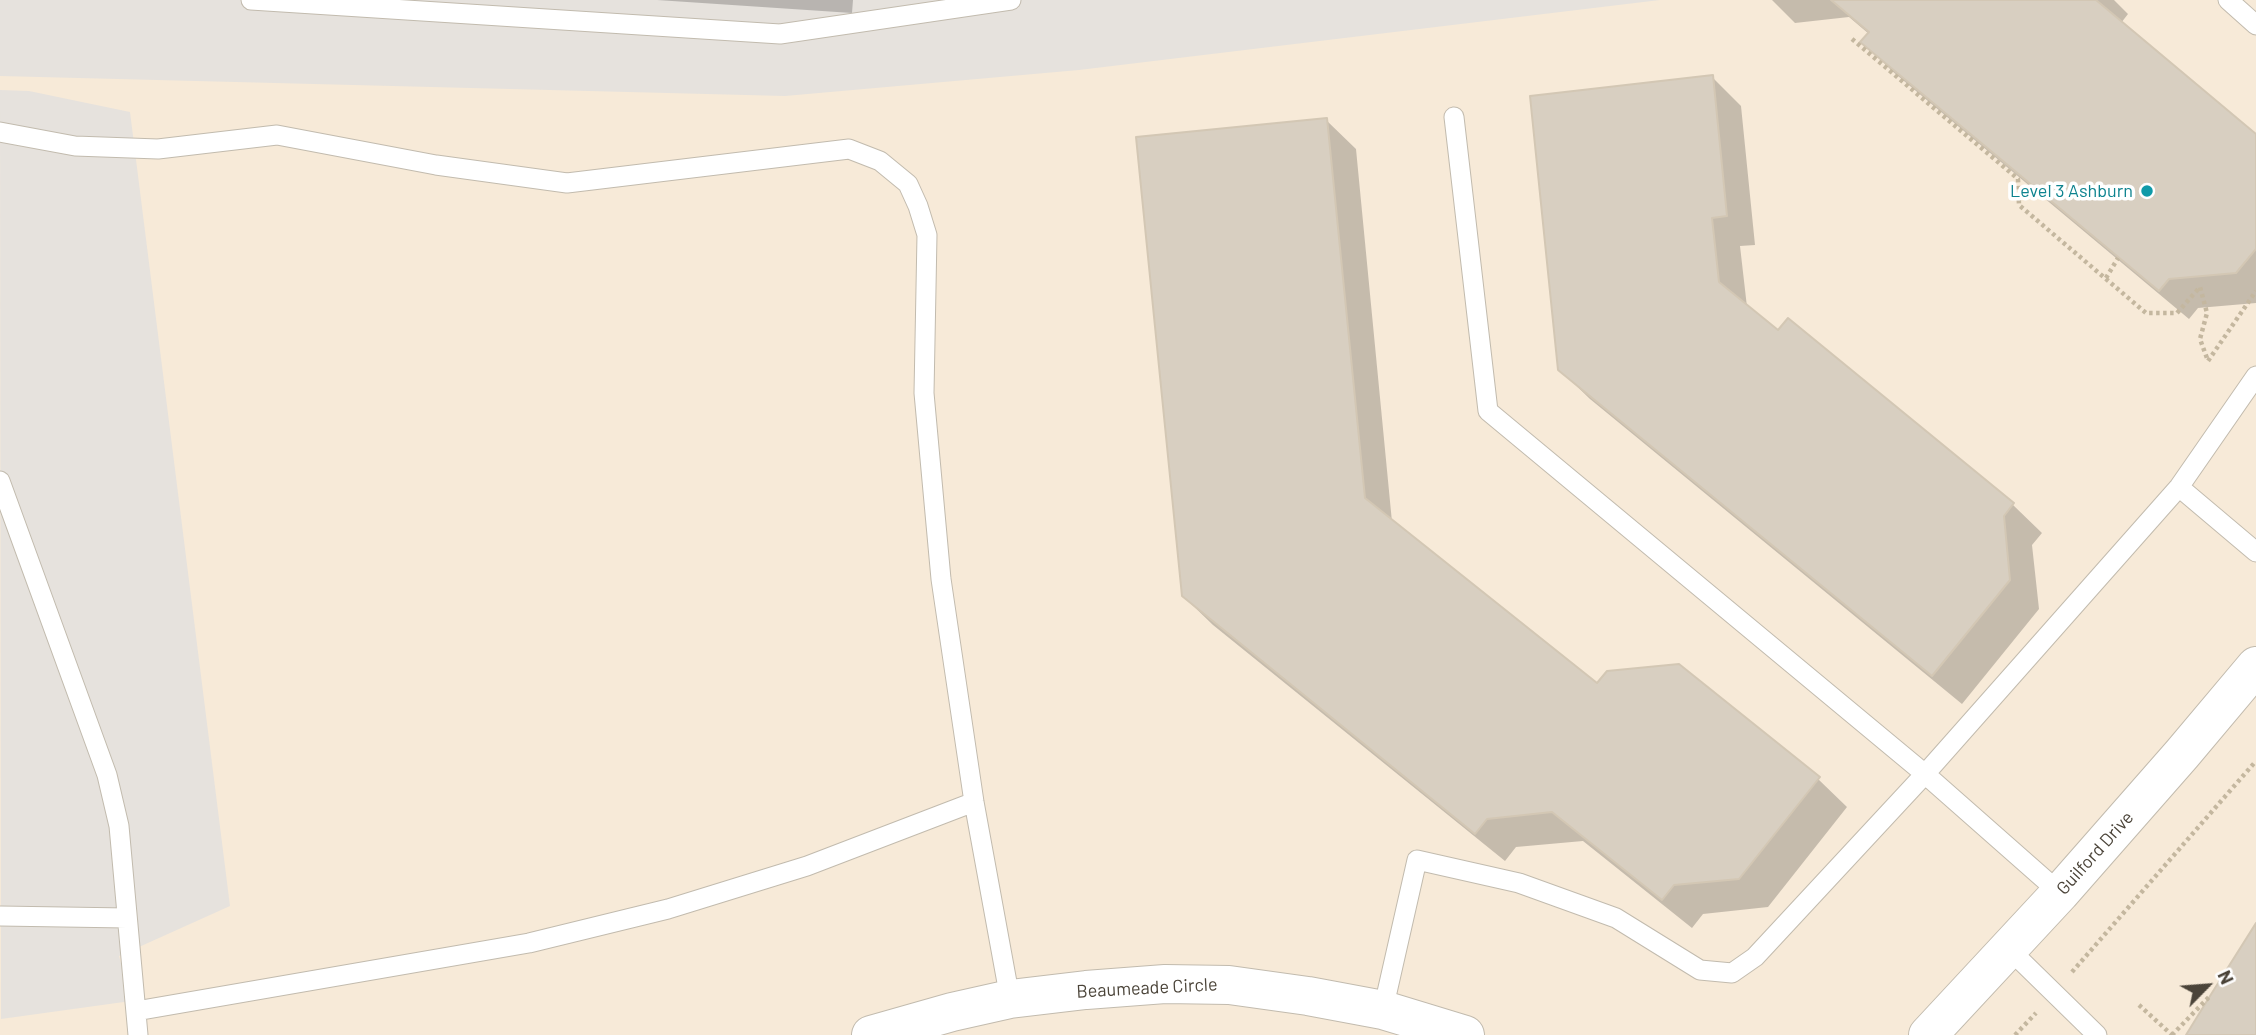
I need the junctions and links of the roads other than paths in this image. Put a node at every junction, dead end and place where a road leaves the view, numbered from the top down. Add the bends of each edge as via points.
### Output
1 (251, 0) edge
2 (1011, 0) edge
3 (2228, 0) edge
4 (2256, 25) edge
5 (1454, 117) dead end
6 (0, 132) edge
7 (2256, 376) edge
8 (0, 481) edge
9 (2179, 487) junction
10 (2256, 552) edge
11 (2256, 666) edge
12 (1925, 774) junction
13 (974, 802) junction
14 (2060, 893) junction
15 (0, 916) edge
16 (127, 918) junction
17 (2009, 948) junction
18 (1010, 999) junction
19 (1383, 1010) junction
20 (136, 1011) junction
21 (138, 1035) edge
22 (871, 1035) edge
23 (1465, 1035) edge
24 (1928, 1035) edge
25 (2096, 1035) edge

1 - 2 lane via 780,34
3 - 4 lane
5 - 12 lane via 1488,411
6 - 13 lane via 75,146 158,149 277,135 436,165 567,183 849,149 880,162 908,184 927,236 924,393 941,579
7 - 9 lane
8 - 16 lane via 107,775 119,826
9 - 10 lane
9 - 12 lane
11 - 14 street, Guilford Drive
12 - 14 lane
12 - 19 lane via 1755,957 1732,973 1700,970 1616,918 1520,883 1418,860
13 - 18 lane
13 - 20 lane via 807,866 655,912 529,943
14 - 17 street, Guilford Drive
15 - 16 lane
16 - 20 lane
17 - 24 street, Guilford Drive
17 - 25 lane
18 - 19 street, Beaumeade Circle via 1165,984 1229,985
18 - 22 street, Beaumeade Circle
19 - 23 street, Beaumeade Circle
20 - 21 lane

